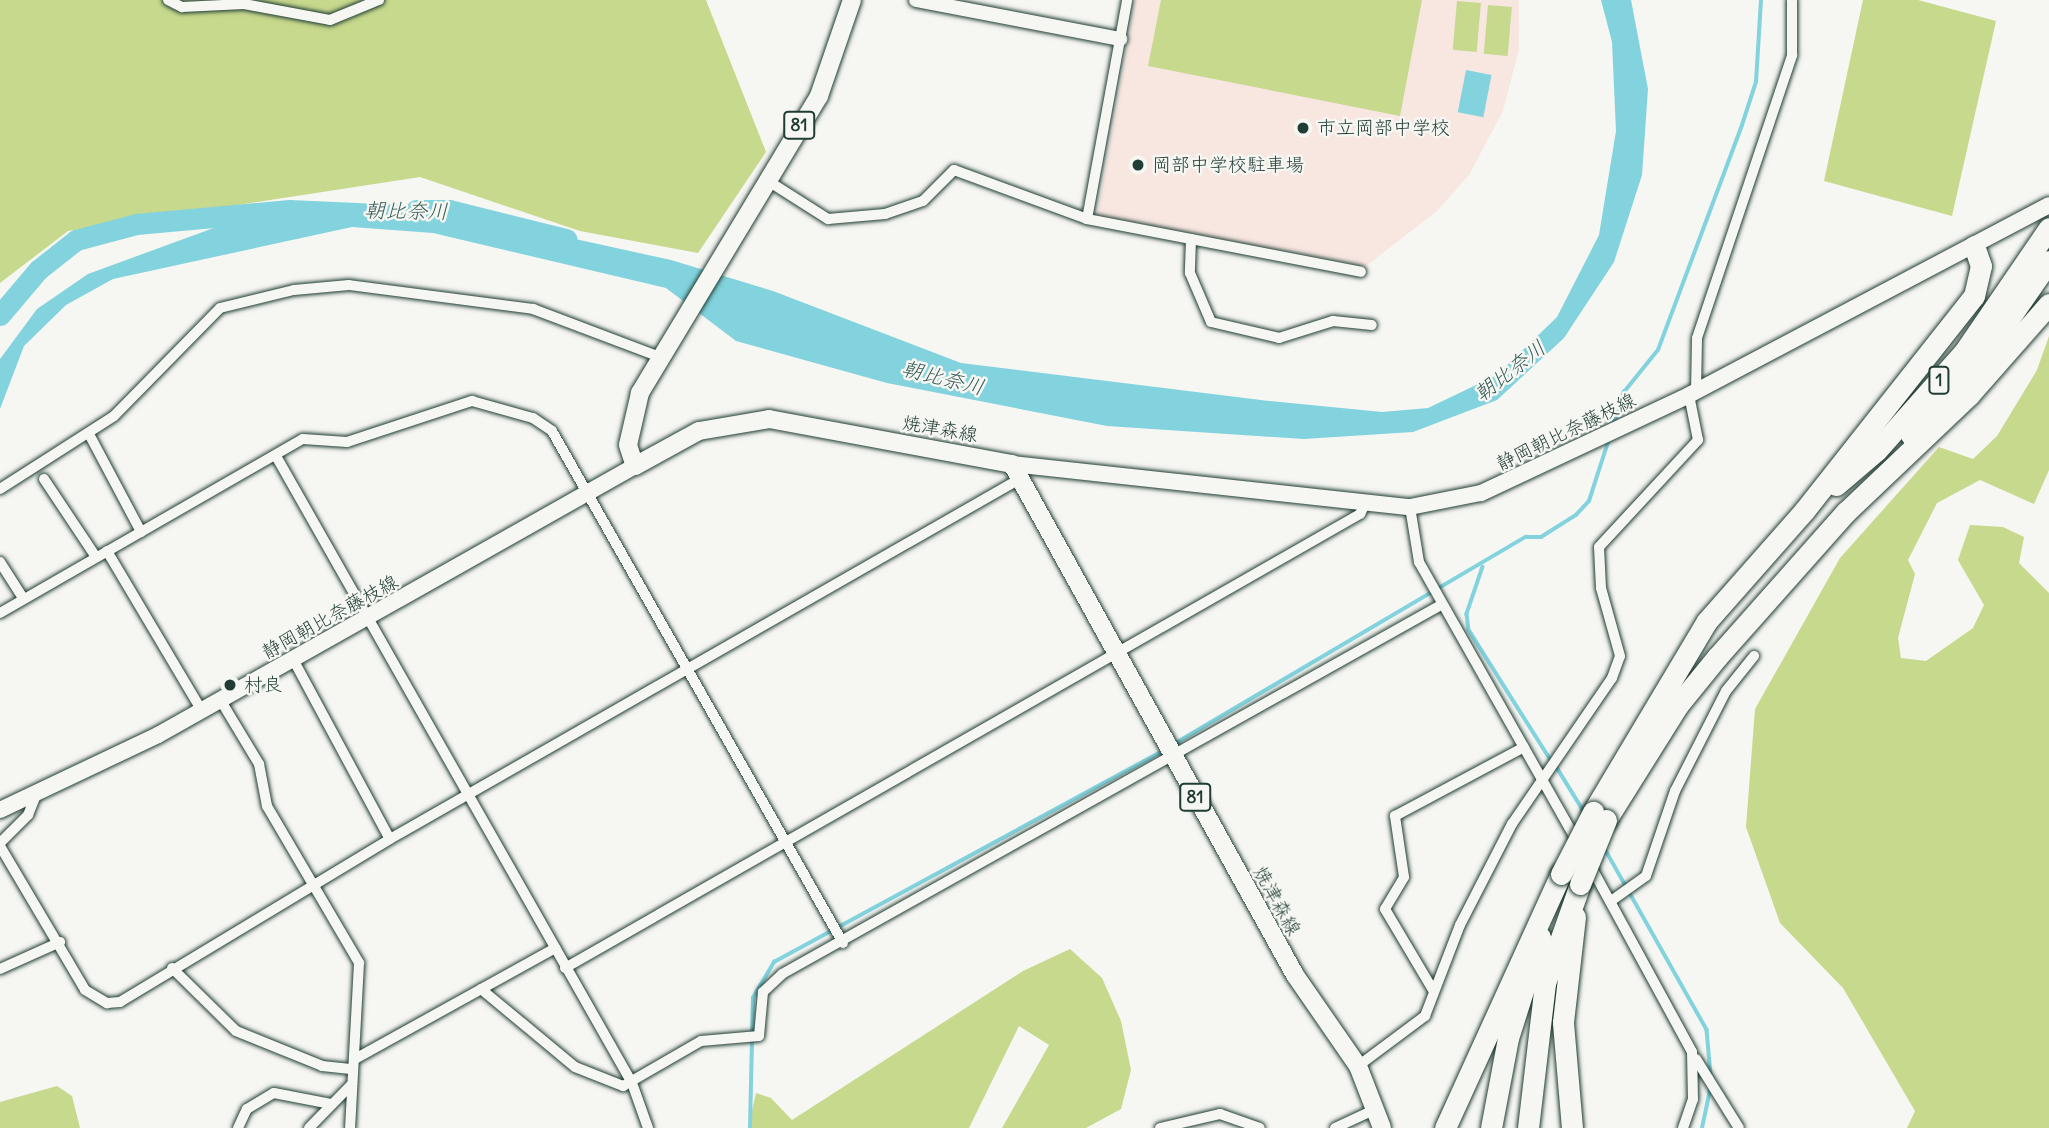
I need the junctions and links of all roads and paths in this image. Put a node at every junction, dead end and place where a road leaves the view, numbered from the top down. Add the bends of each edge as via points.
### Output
1 (169, 0) edge
2 (379, 0) edge
3 (852, 0) edge
4 (916, 0) edge
5 (1127, 0) edge
6 (1792, 0) edge
7 (1120, 39) junction
8 (765, 179) junction
9 (2049, 205) edge
10 (1087, 219) junction
11 (2049, 228) edge
12 (1191, 239) junction
13 (1974, 246) junction
14 (2049, 261) edge
15 (1361, 272) dead end
16 (2049, 304) edge
17 (1372, 325) dead end
18 (663, 350) junction
19 (1693, 393) junction
20 (89, 434) junction
21 (276, 456) junction
22 (635, 466) junction
23 (1014, 472) junction
24 (44, 479) dead end
25 (0, 489) edge
26 (585, 496) junction
27 (1366, 502) junction
28 (1410, 507) junction
29 (1804, 511) junction
30 (1846, 512) junction
31 (141, 532) junction
32 (107, 551) junction
33 (96, 557) junction
34 (0, 562) edge
35 (23, 598) junction
36 (1441, 605) junction
37 (0, 612) edge
38 (368, 621) junction
39 (1112, 655) junction
40 (1754, 656) dead end
41 (294, 661) junction
42 (688, 667) junction
43 (221, 701) junction
44 (202, 711) junction
45 (1524, 747) junction
46 (1172, 757) junction
47 (1541, 778) junction
48 (37, 793) junction
49 (467, 796) junction
50 (0, 810) edge
51 (1599, 816) junction
52 (390, 839) junction
53 (784, 841) junction
54 (0, 845) edge
55 (1571, 879) junction
56 (312, 886) junction
57 (1611, 901) junction
58 (60, 942) junction
59 (842, 943) junction
60 (555, 948) junction
61 (172, 968) junction
62 (565, 968) junction
63 (0, 969) edge
64 (481, 989) junction
65 (1433, 990) junction
66 (1692, 1052) junction
67 (354, 1064) junction
68 (1358, 1066) junction
69 (632, 1083) junction
70 (352, 1084) junction
71 (331, 1104) junction
72 (1376, 1109) junction
73 (238, 1128) edge
74 (309, 1128) edge
75 (350, 1128) edge
76 (648, 1128) edge
77 (1160, 1128) edge
78 (1260, 1128) edge
79 (1335, 1128) edge
80 (1382, 1128) edge
81 (1445, 1128) edge
82 (1490, 1128) edge
83 (1528, 1128) edge
84 (1572, 1128) edge
85 (1683, 1128) edge
86 (1739, 1128) edge

1 - 2 street via 182,7 244,4 330,20
3 - 8 main road, 81 via 830,75
4 - 7 street
5 - 7 street
6 - 19 street via 1793,55 1697,338
7 - 10 street
8 - 10 street via 828,219 885,214 923,201 954,170
8 - 18 main road, 81
9 - 13 main road, 静岡朝比奈藤枝線
10 - 12 street
11 - 29 highway, 1 via 1964,352 1877,450
12 - 15 street
12 - 17 street via 1190,273 1211,322 1288,338 1333,321
13 - 19 main road, 静岡朝比奈藤枝線
13 - 29 highway via 1981,266 1975,296
14 - 30 highway via 1997,335
16 - 30 highway via 1969,395
18 - 20 street via 533,309 349,285 294,290 220,308 130,403
18 - 22 main road, 81 via 632,414 628,445
19 - 28 main road, 静岡朝比奈藤枝線 via 1501,487
19 - 47 street via 1698,440 1599,547 1601,588 1617,631 1618,667
20 - 25 street
20 - 31 street
21 - 26 street via 303,439 347,442 472,401 540,421
21 - 31 street
21 - 38 street
22 - 23 main road, 焼津森線 via 699,432 769,419
22 - 26 main road, 静岡朝比奈藤枝線
23 - 27 main road, 静岡朝比奈藤枝線
23 - 39 main road, 焼津森線 / 81
23 - 42 street
24 - 33 street
26 - 38 main road, 静岡朝比奈藤枝線
26 - 42 street
27 - 28 main road, 静岡朝比奈藤枝線
27 - 39 street via 1360,514
28 - 36 street via 1411,534
29 - 51 highway via 1707,621
30 - 51 highway via 1678,705
31 - 32 street
32 - 33 street
32 - 44 street
33 - 35 street
34 - 35 street
35 - 37 street
36 - 45 street
36 - 46 street
38 - 41 main road, 静岡朝比奈藤枝線
38 - 49 street
39 - 46 main road, 焼津森線 / 81
39 - 53 street
40 - 57 street via 1726,691 1675,791 1646,876
41 - 43 main road, 静岡朝比奈藤枝線
41 - 52 street
42 - 49 street
42 - 53 street
43 - 44 main road, 静岡朝比奈藤枝線
43 - 56 street via 252,748 267,806
44 - 48 main road, 静岡朝比奈藤枝線
45 - 47 street
45 - 65 street via 1395,816 1404,877 1385,909
46 - 59 street
46 - 68 main road, 焼津森線 / 81 via 1295,975
47 - 57 street
47 - 65 street via 1484,876
48 - 50 main road, 静岡朝比奈藤枝線
48 - 54 street via 28,815
49 - 52 street
49 - 60 street
51 - 55 highway, bridge
52 - 56 street
53 - 59 street
53 - 62 street
54 - 58 street
55 - 81 highway
55 - 82 highway via 1508,1038
55 - 83 highway via 1545,984
55 - 84 highway via 1563,1022
56 - 61 street
56 - 67 street via 359,963
57 - 66 street
58 - 61 street via 85,990 107,1003 120,1002
58 - 63 street
59 - 69 street via 771,983 759,1005 759,1036 701,1041
60 - 62 street
60 - 64 street
61 - 67 street via 236,1031 322,1066
62 - 69 street
64 - 67 street
64 - 69 street via 575,1067 601,1082
65 - 68 street via 1421,1021
66 - 85 street via 1693,1099
66 - 86 street
67 - 70 street
68 - 72 main road, 焼津森線 / 81
69 - 76 street
70 - 71 street
70 - 75 street
71 - 73 street via 274,1093 247,1109
71 - 74 street
72 - 79 street
72 - 80 main road, 焼津森線 / 81
77 - 78 street via 1220,1114

